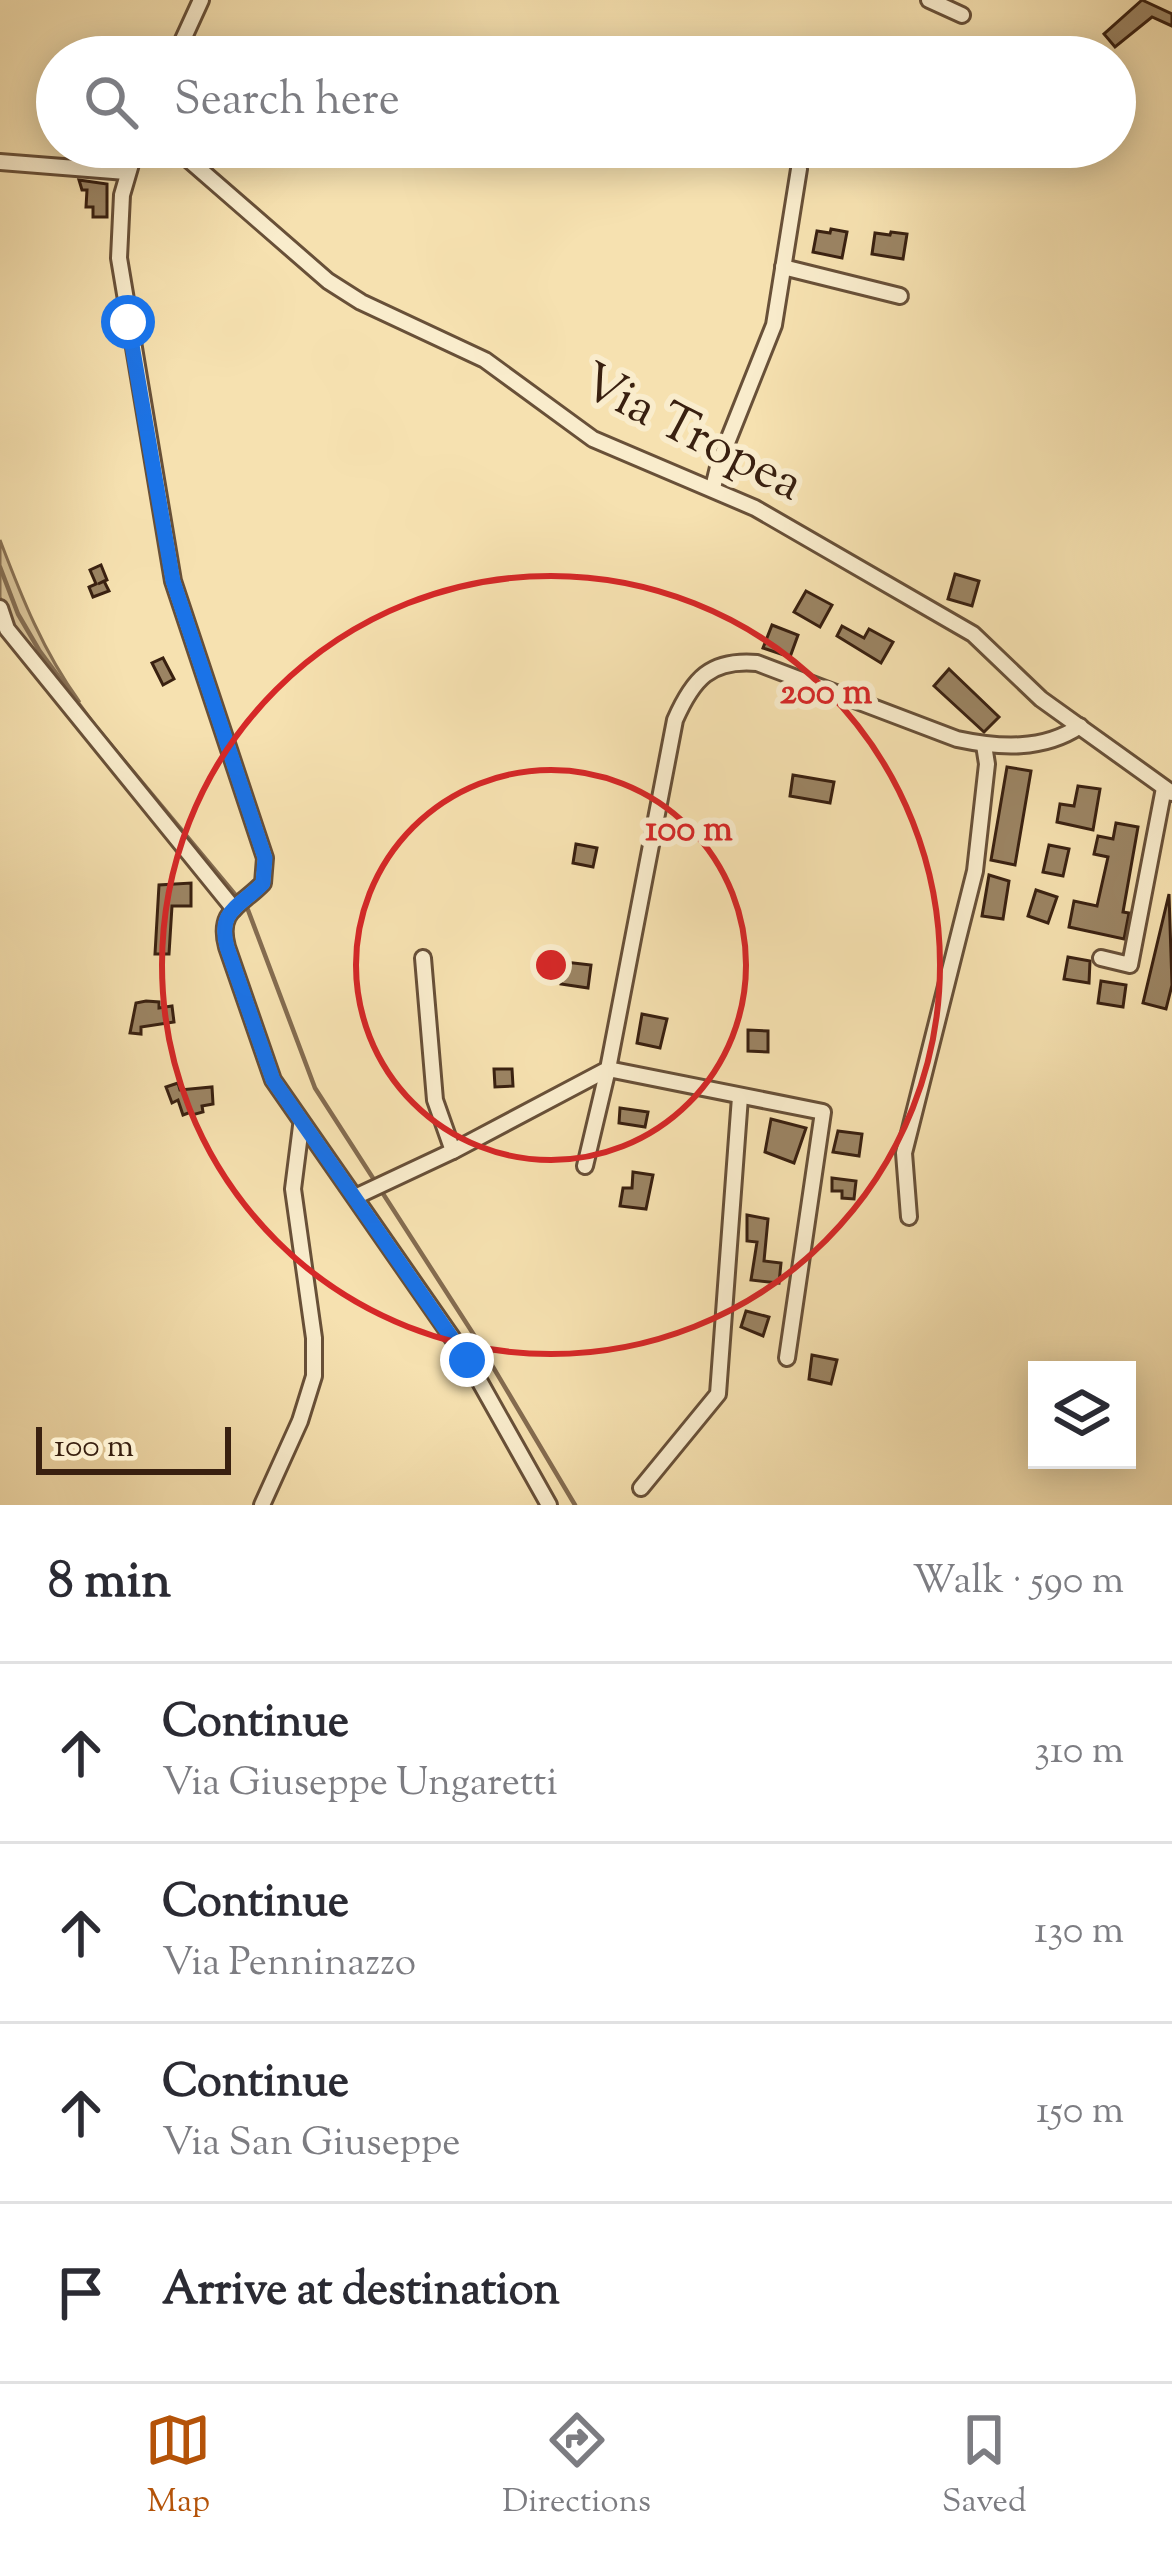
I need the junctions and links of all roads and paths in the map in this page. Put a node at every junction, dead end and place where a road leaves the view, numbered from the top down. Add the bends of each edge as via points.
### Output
1 (201, 0) edge
2 (928, 0) edge
3 (962, 15) dead end
4 (185, 36) edge
5 (0, 162) edge
6 (36, 165) edge
7 (76, 168) edge
8 (128, 168) edge
9 (198, 168) edge
10 (799, 170) dead end
11 (126, 172) junction
12 (783, 267) junction
13 (900, 296) dead end
14 (713, 488) junction
15 (0, 608) edge
16 (3, 628) edge
17 (1080, 726) junction
18 (984, 745) junction
19 (1168, 791) edge
20 (235, 908) junction
21 (423, 958) dead end
22 (1101, 958) dead end
23 (608, 1070) junction
24 (740, 1097) junction
25 (301, 1126) junction
26 (453, 1151) junction
27 (585, 1166) dead end
28 (355, 1197) junction
29 (908, 1217) dead end
30 (787, 1358) dead end
31 (641, 1488) dead end
32 (262, 1505) edge
33 (549, 1505) edge

1 - 4 street
2 - 3 street
5 - 6 street
7 - 11 street
8 - 11 street
9 - 14 street, Via Tropea via 361,302 485,360 593,439
10 - 12 street
11 - 20 street via 119,258 173,581 266,871
12 - 13 street
12 - 14 street via 770,337
14 - 17 street, Via Tropea via 973,634
15 - 16 street
16 - 20 street
17 - 18 street via 1048,742
17 - 19 street, Via Tropea
18 - 23 street via 757,663 725,662 698,680 668,750
18 - 29 street via 975,871 904,1153
19 - 22 street via 1130,965
20 - 25 street via 222,928 227,947 273,1080
21 - 26 street via 435,1100
23 - 24 street
23 - 26 street
23 - 27 street
24 - 30 street via 823,1112
24 - 31 street via 718,1394
25 - 28 street
25 - 32 street via 293,1190 314,1376
26 - 28 street
28 - 33 street via 467,1360

